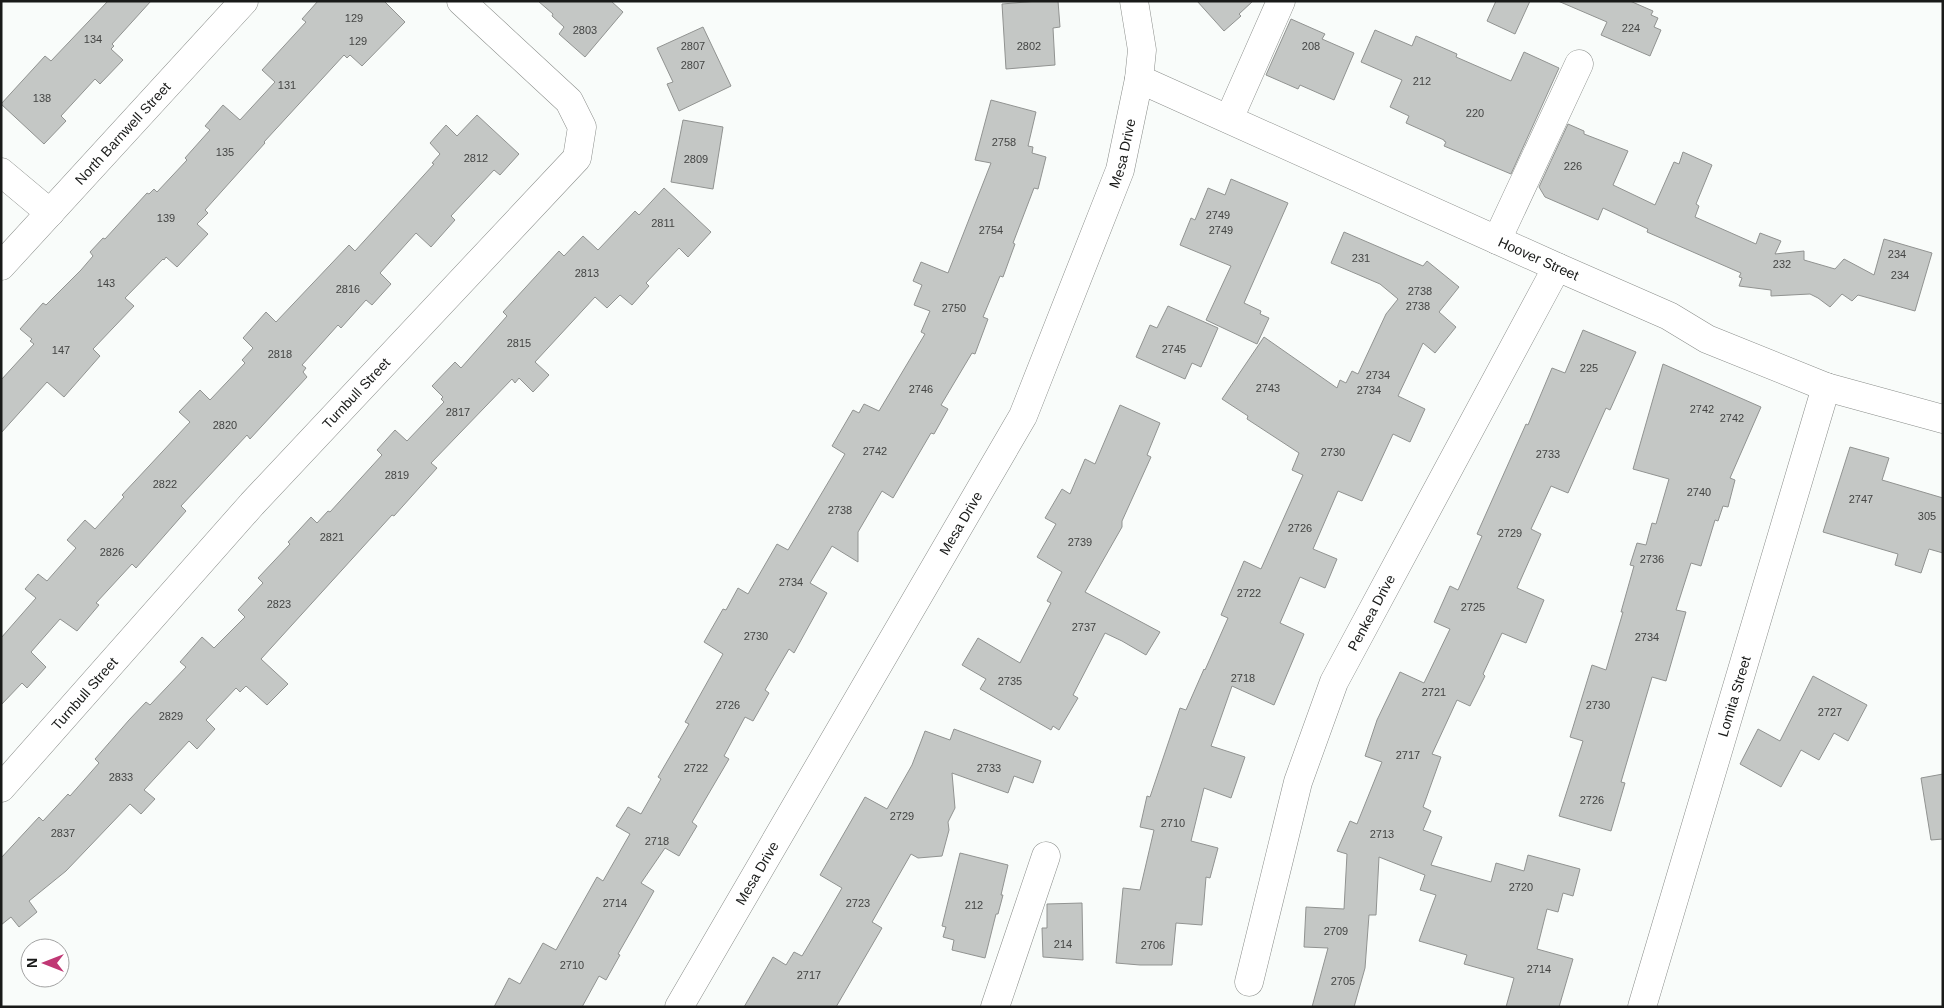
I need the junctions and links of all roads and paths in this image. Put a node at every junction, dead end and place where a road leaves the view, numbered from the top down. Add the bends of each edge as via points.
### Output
1 (244, 1) edge
2 (461, 1) edge
3 (1134, 1) edge
4 (1281, 1) edge
5 (1579, 64) dead end
6 (1139, 79) junction
7 (1229, 119) junction
8 (1, 172) edge
9 (50, 213) junction
10 (1497, 240) junction
11 (1, 266) edge
12 (1557, 267) junction
13 (1826, 387) junction
14 (1943, 419) edge
15 (1, 788) edge
16 (1046, 856) dead end
17 (1249, 982) dead end
18 (679, 1007) edge
19 (995, 1007) edge
20 (1642, 1007) edge

1 - 9 street, North Barnwell Street
2 - 15 street, Turnbull Street via 569,102 582,127 577,158 252,504
3 - 6 street, Mesa Drive via 1142,50
4 - 7 street
5 - 10 street
6 - 7 street, Hoover Street
6 - 18 street, Mesa Drive via 1120,170 1023,416
7 - 10 street, Hoover Street
8 - 9 street
9 - 11 street, North Barnwell Street
10 - 12 street, Hoover Street
12 - 13 street, Hoover Street via 1669,316 1707,339
12 - 17 street, Penkea Drive via 1334,682 1298,782
13 - 14 street, Hoover Street
13 - 20 street, Lomita Street
16 - 19 street

